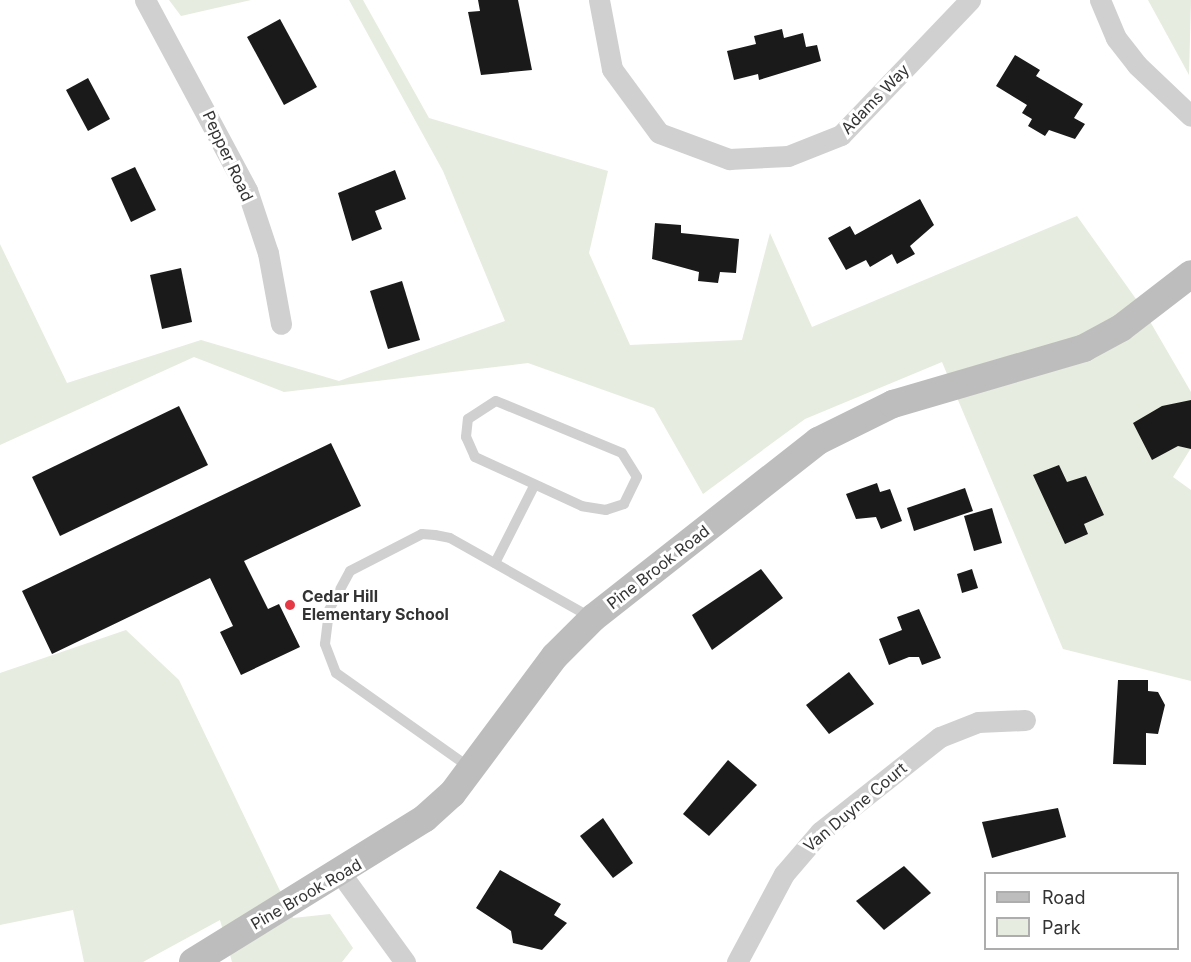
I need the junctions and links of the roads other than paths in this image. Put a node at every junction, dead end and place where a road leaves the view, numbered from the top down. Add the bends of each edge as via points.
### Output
1 (145, 0) edge
2 (599, 0) edge
3 (970, 0) edge
4 (1100, 0) edge
5 (1191, 116) edge
6 (1191, 274) edge
7 (280, 324) dead end
8 (534, 486) junction
9 (495, 563) junction
10 (593, 618) junction
11 (1025, 720) dead end
12 (471, 769) junction
13 (341, 874) junction
14 (193, 962) edge
15 (405, 962) edge
16 (737, 962) edge

1 - 7 street, Pepper Road via 246,190 268,253
2 - 3 street, Adams Way via 612,69 659,133 729,159 788,156 841,135
4 - 5 street via 1116,38
6 - 10 street, Pine Brook Road via 1121,328 1084,348 893,404 836,430
8 - 8 lane via 606,510 624,504 637,477 622,453 520,409 486,403 465,428 475,457
8 - 9 lane
9 - 10 lane
9 - 12 lane via 450,538 422,534 350,571 329,610 325,644 336,673
10 - 12 street, Pine Brook Road via 555,656
11 - 16 street, Van Duyne Court via 978,722 940,737 820,832 784,874
12 - 13 street, Pine Brook Road via 425,818
13 - 14 street, Pine Brook Road
13 - 15 street

